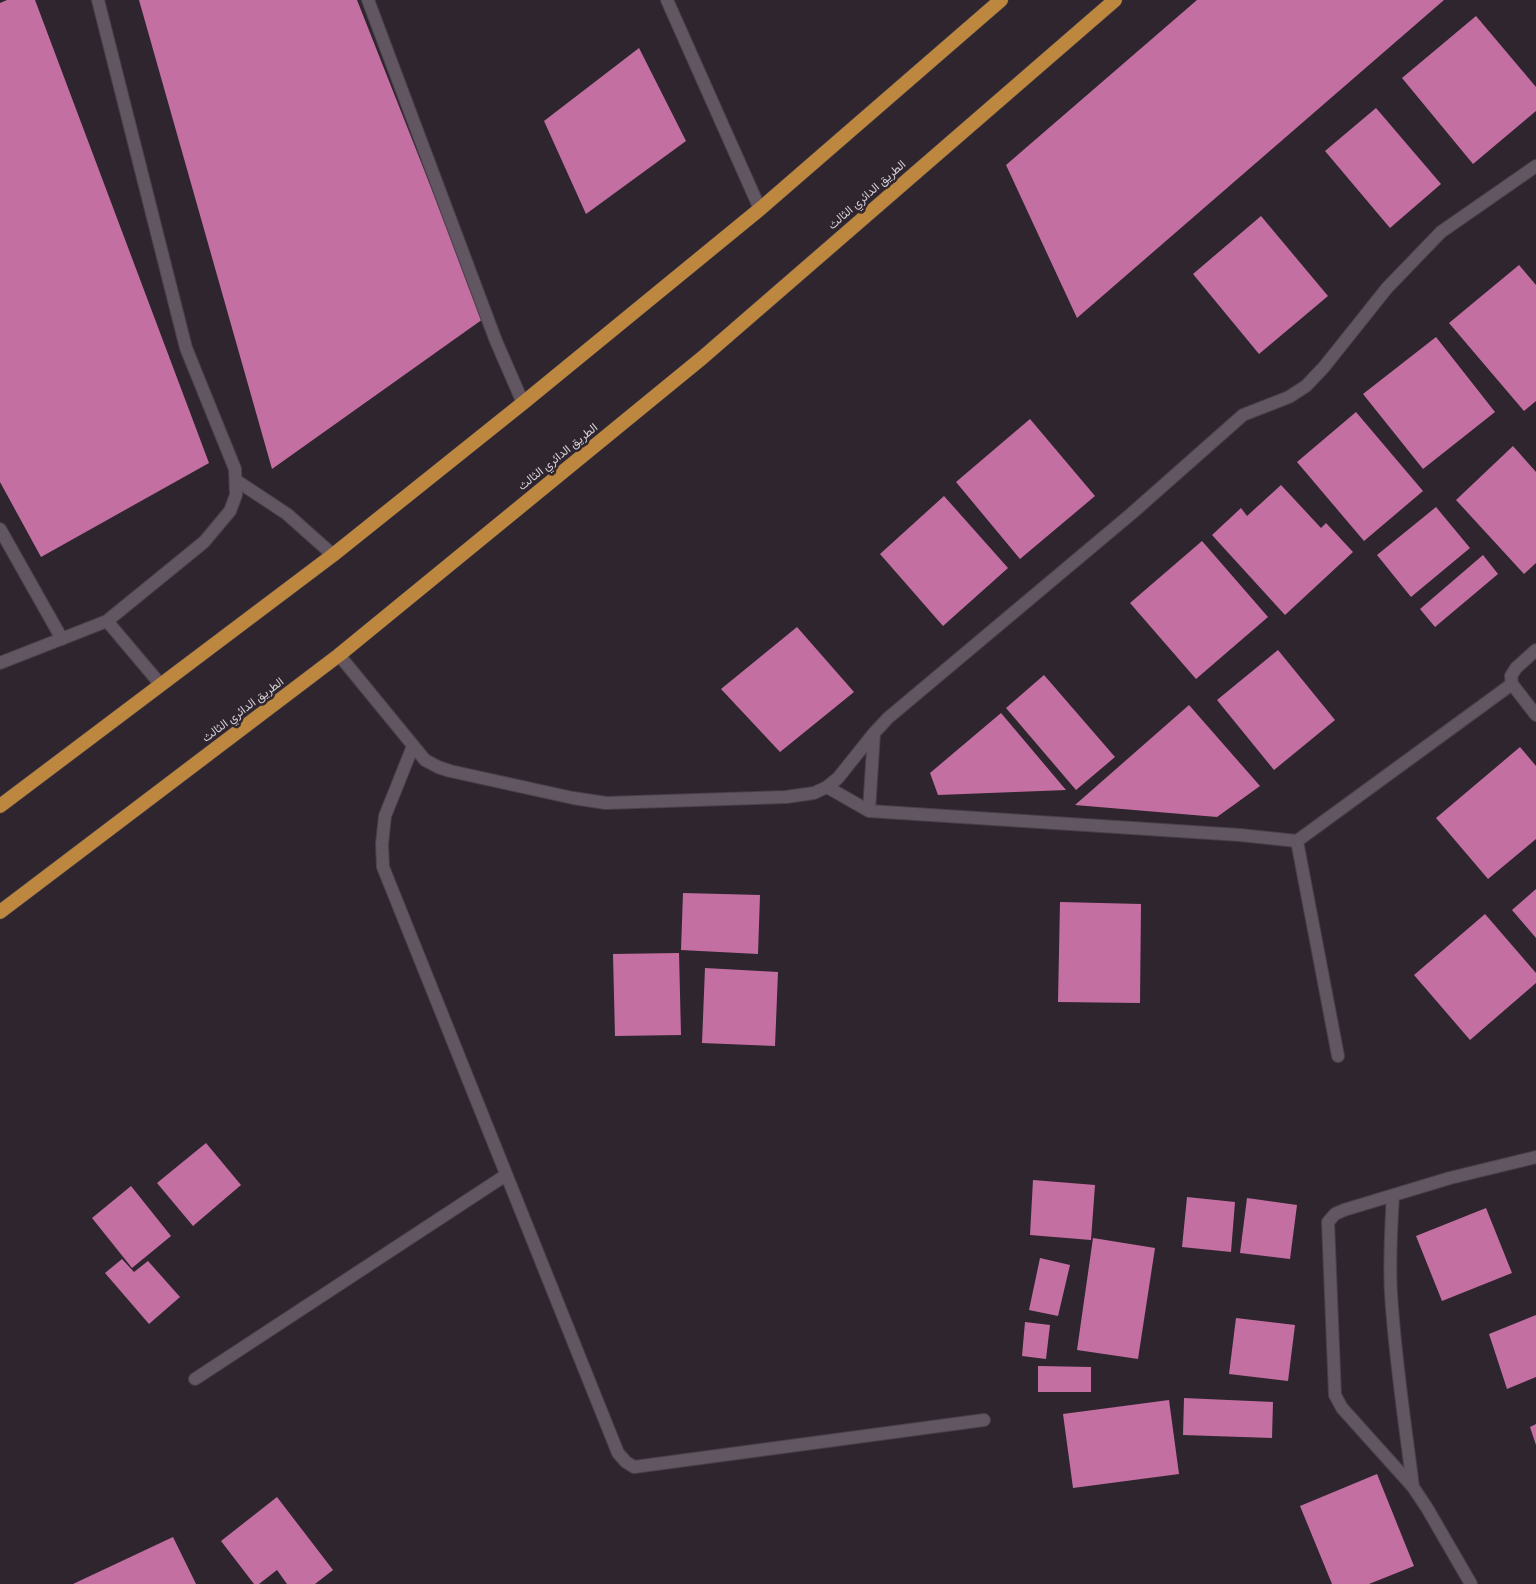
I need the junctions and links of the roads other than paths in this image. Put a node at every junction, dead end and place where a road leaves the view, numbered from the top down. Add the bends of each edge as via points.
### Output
1 (98, 0) edge
2 (368, 0) edge
3 (667, 0) edge
4 (1002, 0) edge
5 (1115, 0) edge
6 (1536, 166) edge
7 (760, 209) junction
8 (523, 403) junction
9 (237, 481) junction
10 (0, 528) edge
11 (333, 554) junction
12 (107, 621) junction
13 (62, 639) junction
14 (1536, 650) edge
15 (339, 655) junction
16 (0, 663) edge
17 (1512, 684) junction
18 (161, 685) junction
19 (1536, 715) edge
20 (874, 733) junction
21 (413, 746) junction
22 (827, 786) junction
23 (0, 806) edge
24 (869, 811) junction
25 (1297, 841) junction
26 (0, 912) edge
27 (1338, 1056) dead end
28 (1536, 1157) edge
29 (506, 1176) junction
30 (1392, 1195) junction
31 (195, 1379) dead end
32 (984, 1420) dead end
33 (1412, 1487) junction
34 (1471, 1584) edge

1 - 9 street via 186,348
2 - 8 street via 496,341
3 - 7 street
4 - 7 highway
5 - 15 highway, الطريق الدائري الثالث via 702,358
6 - 20 street via 1441,232 1387,288 1306,386 1289,397 1243,415
7 - 8 highway
8 - 11 highway
9 - 11 street via 287,514
9 - 12 street via 230,511 204,542
10 - 13 street
11 - 18 highway
12 - 13 street
12 - 18 street
13 - 16 street
14 - 17 street via 1516,668 1511,676
15 - 21 street
15 - 26 highway, الطريق الدائري الثالث
17 - 19 street
17 - 25 street
18 - 23 highway
20 - 22 street via 838,778
20 - 24 street
21 - 22 street via 425,760 450,771 606,803 786,797 814,793
21 - 29 street via 385,816 383,867
22 - 24 street
24 - 25 street
25 - 27 street
28 - 30 street
29 - 31 street
29 - 32 street via 618,1453 634,1467
30 - 33 street via 1391,1293
30 - 33 street via 1344,1210 1328,1222 1335,1395 1342,1408
33 - 34 street

